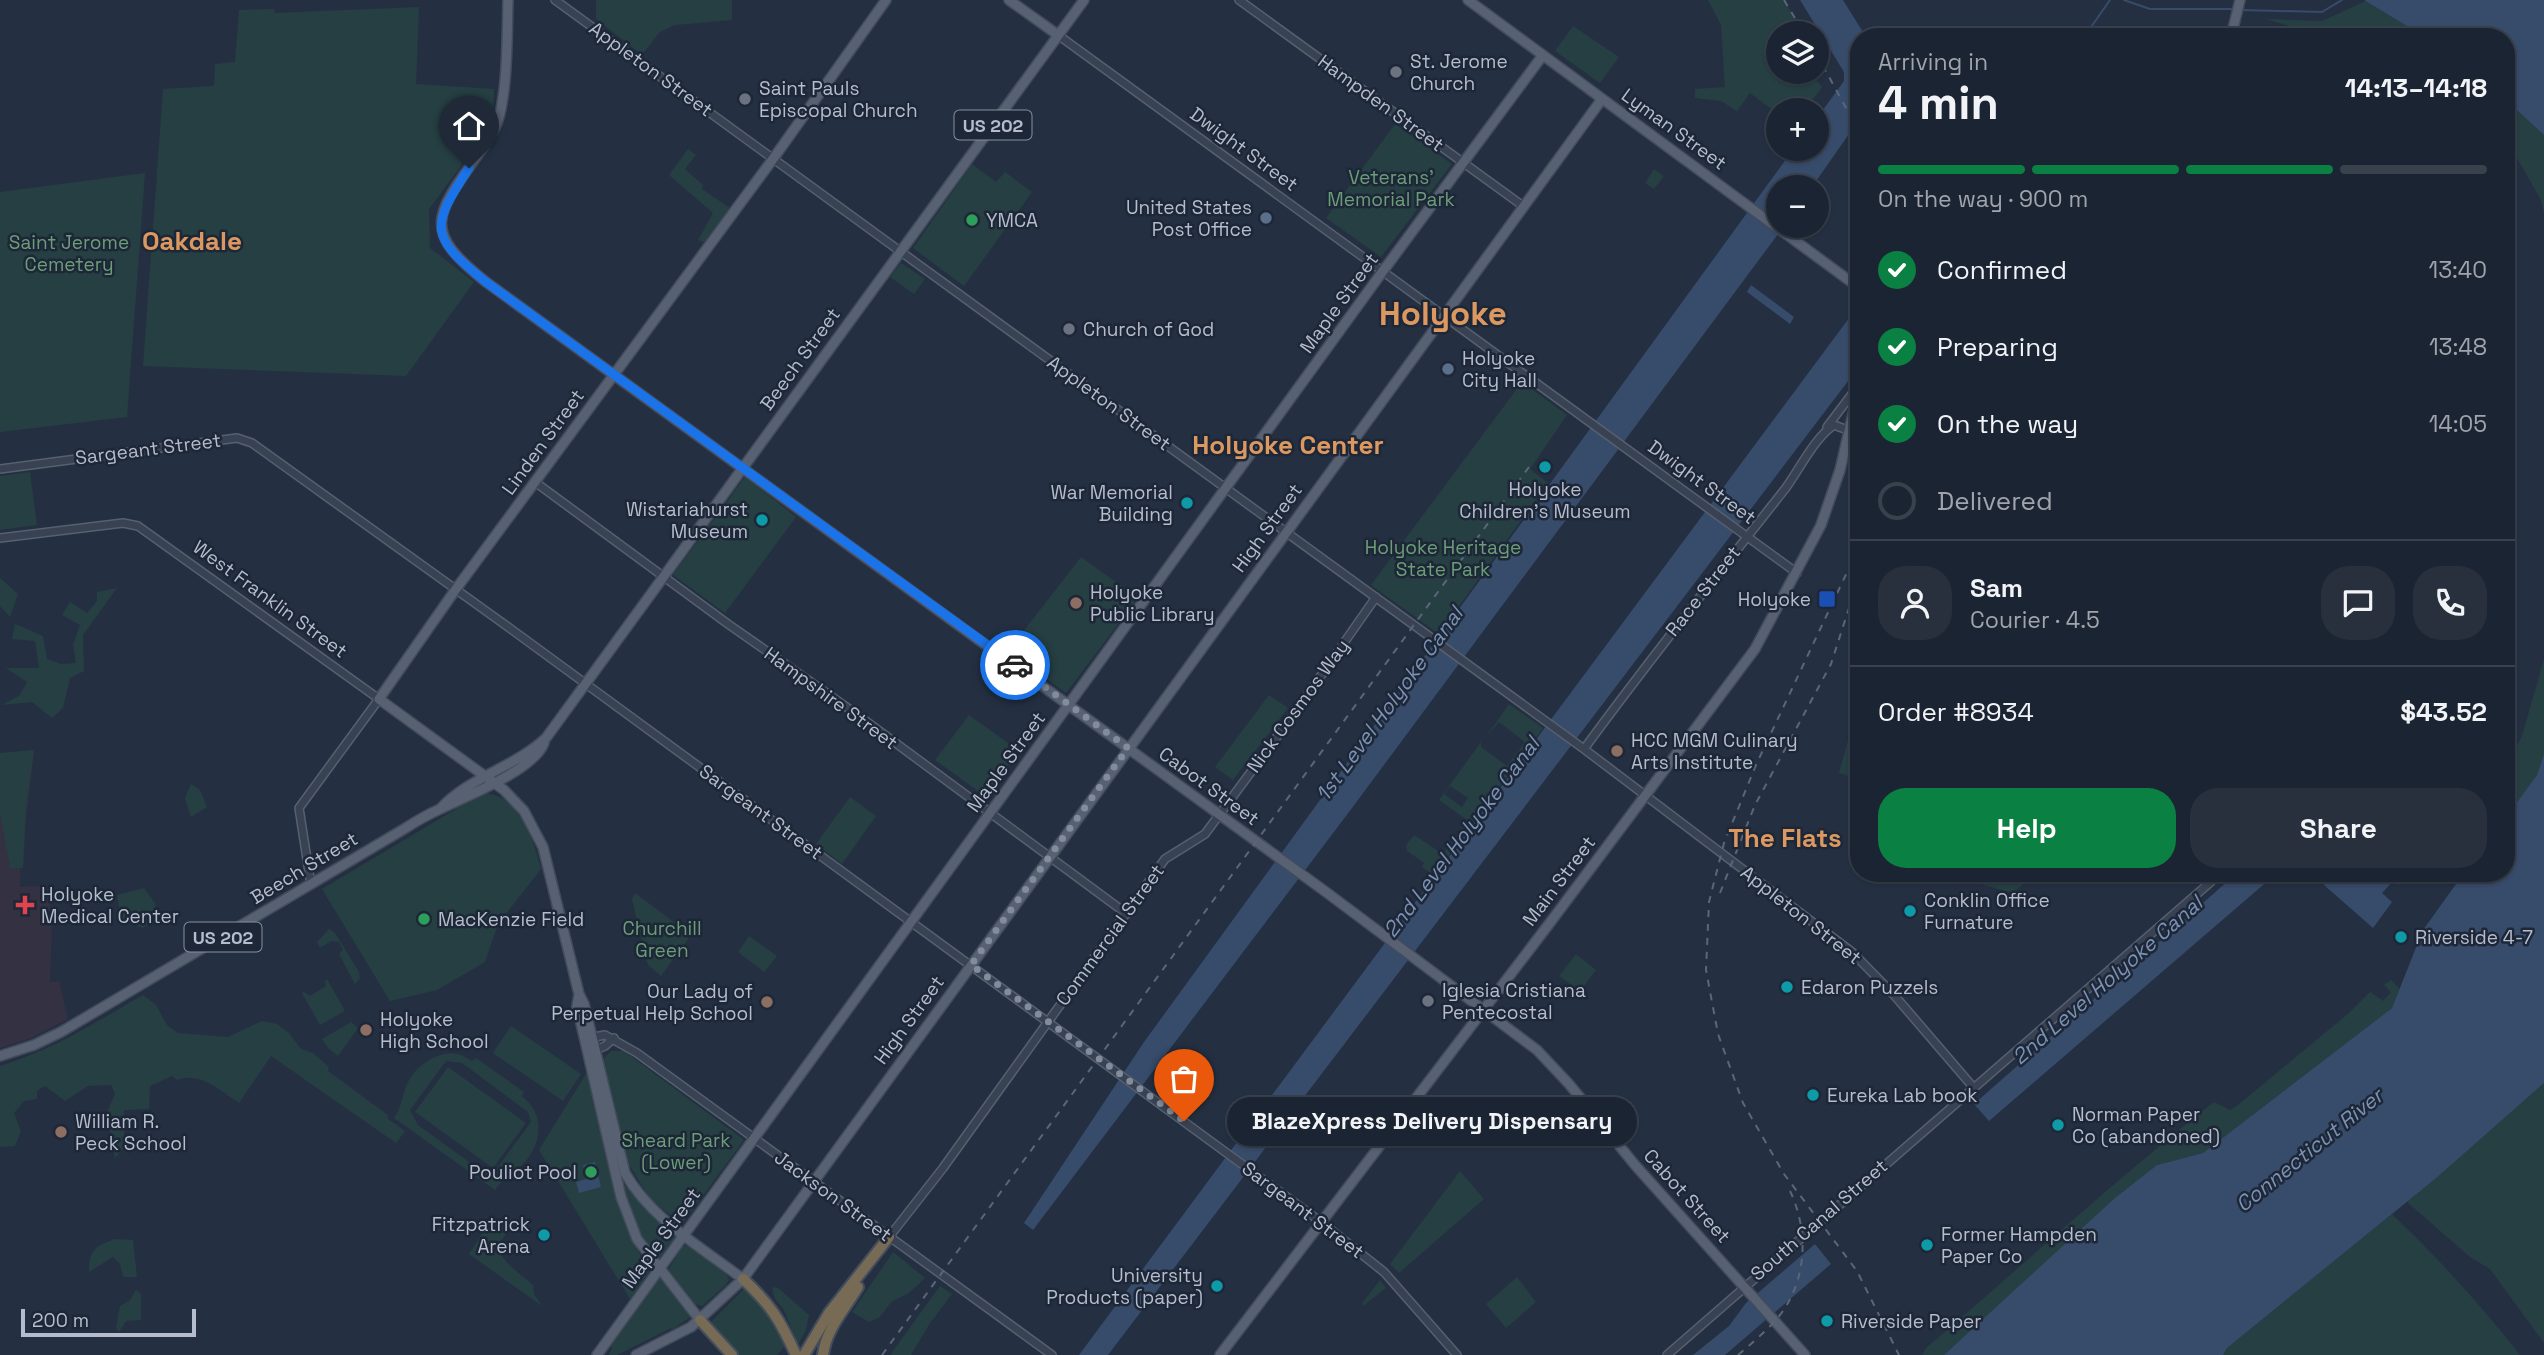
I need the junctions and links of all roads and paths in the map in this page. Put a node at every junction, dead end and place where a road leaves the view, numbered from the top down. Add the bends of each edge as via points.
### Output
1 (508, 0) edge
2 (555, 0) edge
3 (886, 0) edge
4 (1009, 0) edge
5 (1084, 0) edge
6 (1239, 0) edge
7 (1468, 0) edge
8 (2240, 0) edge
9 (2233, 28) edge
10 (1058, 35) junction
11 (1544, 55) junction
12 (1602, 99) junction
13 (773, 159) junction
14 (1463, 163) junction
15 (1523, 206) junction
16 (902, 250) junction
17 (1383, 271) junction
18 (1850, 281) edge
19 (1443, 315) junction
20 (614, 374) junction
21 (1850, 396) edge
22 (1850, 431) joint
23 (1823, 435) junction
24 (744, 467) junction
25 (0, 469) edge
26 (535, 482) junction
27 (1227, 488) junction
28 (1286, 530) junction
29 (1742, 533) junction
30 (0, 538) edge
31 (1797, 573) junction
32 (664, 576) junction
33 (456, 589) junction
34 (1376, 597) junction
35 (586, 685) junction
36 (379, 699) junction
37 (1069, 705) junction
38 (546, 738) junction
39 (1128, 748) junction
40 (1584, 749) junction
41 (485, 777) junction
42 (495, 783) junction
43 (1645, 795) junction
44 (441, 808) junction
45 (990, 813) junction
46 (1220, 814) junction
47 (1049, 856) junction
48 (2211, 882) edge
49 (311, 885) junction
50 (1127, 914) junction
51 (911, 921) junction
52 (971, 965) junction
53 (1483, 1009) junction
54 (1047, 1021) junction
55 (588, 1038) junction
56 (614, 1038) junction
57 (592, 1052) junction
58 (0, 1056) edge
59 (1973, 1087) junction
60 (754, 1139) junction
61 (812, 1182) junction
62 (1321, 1222) junction
63 (684, 1235) junction
64 (889, 1237) junction
65 (660, 1267) junction
66 (743, 1279) junction
67 (1747, 1288) junction
68 (700, 1320) junction
69 (597, 1355) edge
70 (636, 1355) edge
71 (732, 1355) edge
72 (796, 1355) edge
73 (804, 1355) edge
74 (823, 1355) edge
75 (1052, 1355) edge
76 (1220, 1355) edge
77 (1457, 1355) edge
78 (1667, 1355) edge
79 (1805, 1355) edge

1 - 20 main road, Cabot Street via 499,120 450,197 441,228 446,244 468,267
2 - 13 street, Appleton Street
3 - 13 main road, Linden Street
4 - 10 main road, Dwight Street
5 - 10 main road, Beech Street / US 202
6 - 14 street, Hampden Street
7 - 11 main road, Lyman Street
8 - 9 main road
10 - 16 main road, Beech Street / US 202
10 - 17 street, Dwight Street
11 - 12 main road, Lyman Street
11 - 14 main road, Maple Street
12 - 15 main road, High Street
12 - 18 main road, Lyman Street
13 - 16 street, Appleton Street
13 - 20 main road, Linden Street
14 - 15 street, Hampden Street
14 - 17 main road, Maple Street
15 - 19 main road, High Street
16 - 24 main road, Beech Street / US 202
16 - 27 street, Appleton Street
17 - 19 street, Dwight Street
17 - 27 main road, Maple Street
19 - 28 main road, High Street
19 - 29 street, Dwight Street
20 - 24 main road, Cabot Street
20 - 26 main road, Linden Street
21 - 23 street, Race Street
22 - 23 street via 1834,425
22 - 31 main road, Main Street via 1829,503
23 - 29 street, Race Street via 1785,488
24 - 32 main road, Beech Street / US 202
24 - 37 main road, Cabot Street
25 - 33 street, Sargeant Street via 237,438 265,451
26 - 32 street, Hampshire Street
26 - 33 main road, Linden Street
27 - 28 street, Appleton Street
27 - 37 main road, Maple Street
28 - 34 street, Appleton Street
28 - 39 main road, High Street
29 - 31 street, Dwight Street
29 - 40 street, Race Street
30 - 36 street, West Franklin Street via 114,524 138,526
31 - 43 main road, Main Street via 1755,649
32 - 35 main road, Beech Street / US 202
32 - 45 street, Hampshire Street
33 - 35 street, Sargeant Street
33 - 36 main road, Linden Street
34 - 40 street, Appleton Street
34 - 46 street, Nick Cosmos Way
35 - 38 main road, Beech Street / US 202
35 - 51 street, Sargeant Street
36 - 41 main road, West Franklin Street
36 - 49 street, Linden Street via 299,808
37 - 39 main road, Cabot Street
37 - 45 main road, Maple Street
38 - 41 main road, Beech Street / US 202
38 - 42 main road, Beech Street / US 202 via 534,758
39 - 46 main road, Cabot Street
39 - 47 main road, High Street
40 - 43 street, Appleton Street
41 - 42 main road, West Franklin Street
41 - 44 main road, Beech Street / US 202
42 - 44 main road, Beech Street / US 202
42 - 55 main road, West Franklin Street via 524,811 543,847 584,1004
43 - 53 main road, Main Street
43 - 59 street, Appleton Street via 1860,958
44 - 49 main road, Beech Street / US 202
45 - 47 street, Hampshire Street
45 - 51 main road, Maple Street
46 - 50 street, Commercial Street via 1205,834 1165,859
46 - 53 main road, Cabot Street
47 - 50 street, Hampshire Street
47 - 52 main road, High Street
48 - 59 street, South Canal Street
49 - 58 main road, Beech Street / US 202 via 61,1032
50 - 54 street, Commercial Street
51 - 52 street, Sargeant Street
51 - 60 main road, Maple Street
52 - 54 street, Sargeant Street
52 - 61 main road, High Street
53 - 62 main road, Main Street
53 - 67 main road, Cabot Street via 1548,1061
54 - 62 street, Sargeant Street
54 - 64 street, Commercial Street
55 - 56 street
55 - 57 main road, West Franklin Street
56 - 57 street
56 - 60 street, Jackson Street
57 - 63 main road via 625,1173 653,1211
57 - 65 main road via 621,1197 637,1239
59 - 67 street, South Canal Street
60 - 61 street, Jackson Street
60 - 63 main road, Maple Street
61 - 64 street, Jackson Street
61 - 66 main road, High Street
62 - 76 main road, Main Street
62 - 77 street, Sargeant Street via 1384,1272
63 - 65 main road, Maple Street
63 - 66 main road
64 - 73 highway via 829,1313
64 - 74 highway via 831,1328
64 - 75 street, Jackson Street
65 - 68 main road
65 - 69 main road, Maple Street
66 - 68 main road, High Street
66 - 72 highway via 771,1306
67 - 78 street, South Canal Street
67 - 79 main road, Cabot Street
68 - 70 main road, High Street
68 - 71 highway

